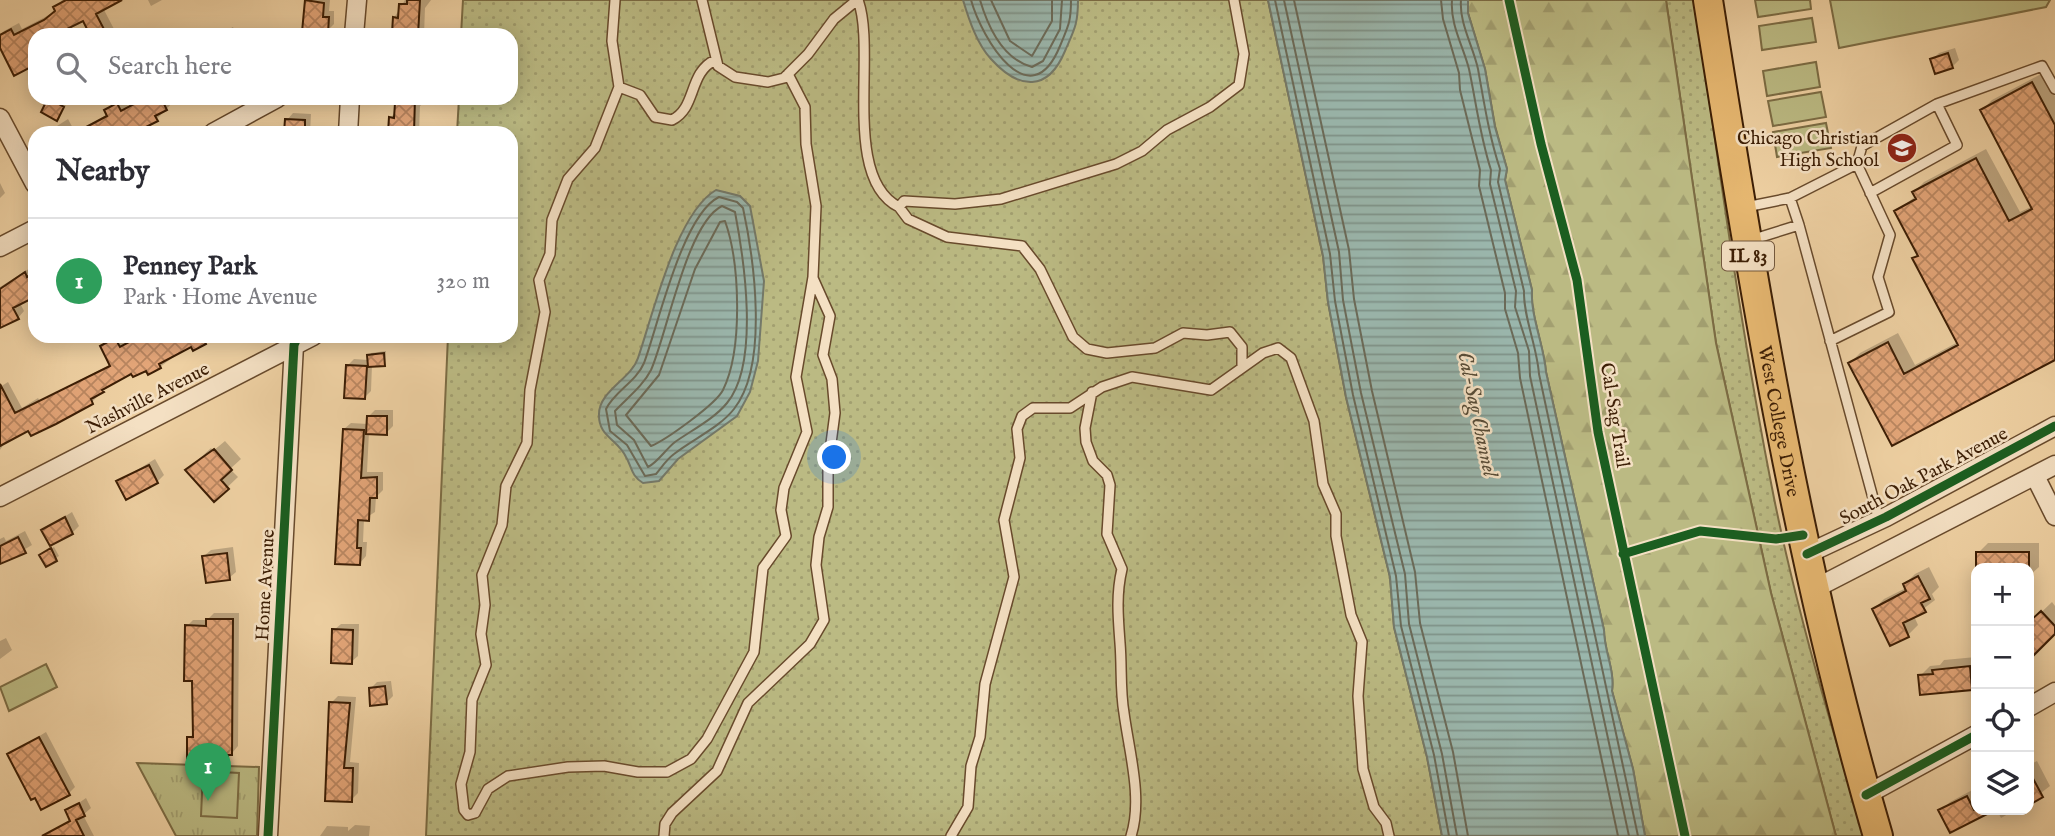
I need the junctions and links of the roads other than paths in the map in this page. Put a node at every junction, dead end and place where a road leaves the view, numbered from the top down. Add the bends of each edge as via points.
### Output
1 (356, 0) edge
2 (615, 0) edge
3 (702, 0) edge
4 (858, 0) edge
5 (1234, 0) edge
6 (1708, 0) edge
7 (354, 28) edge
8 (715, 60) junction
9 (788, 74) junction
10 (620, 87) junction
11 (2055, 89) edge
12 (1937, 104) junction
13 (264, 105) edge
14 (350, 105) edge
15 (0, 118) edge
16 (226, 126) edge
17 (348, 126) edge
18 (1857, 164) junction
19 (28, 171) edge
20 (1870, 193) junction
21 (1790, 198) junction
22 (899, 207) junction
23 (1740, 209) junction
24 (1799, 225) junction
25 (28, 233) edge
26 (1746, 241) junction
27 (0, 247) edge
28 (813, 277) junction
29 (1830, 341) junction
30 (292, 343) edge
31 (296, 343) edge
32 (1242, 367) junction
33 (1093, 392) junction
34 (2055, 426) edge
35 (2055, 465) edge
36 (2035, 475) junction
37 (0, 497) edge
38 (2055, 516) edge
39 (1879, 520) junction
40 (1807, 554) junction
41 (1814, 589) junction
42 (2055, 692) edge
43 (2034, 703) edge
44 (1971, 738) edge
45 (1866, 795) junction
46 (268, 836) edge
47 (664, 836) edge
48 (951, 836) edge
49 (1130, 836) edge
50 (1389, 836) edge
51 (1878, 836) edge

1 - 7 street
2 - 10 lane via 612,41
3 - 8 lane
4 - 9 lane via 834,19
4 - 22 lane via 864,19 864,116 870,170 879,192
5 - 22 lane via 1244,54 1239,85 1142,151 1116,164 1001,199 955,204 904,201
6 - 23 main road, West College Drive / IL 83
8 - 9 lane via 721,70 736,77 768,82
8 - 10 lane via 696,75 687,107 671,120 655,117 640,95
9 - 28 lane via 805,107 816,206
10 - 28 lane via 595,148 565,186 552,220 550,254 539,280 545,312 530,390 527,443 506,486 502,525 482,575 485,606 481,634 486,665 472,700 470,752 461,784 468,815 475,813 488,789 508,776 568,766 667,772 691,759 707,739 754,652 763,568 786,536 781,510 784,488 807,432 796,377
11 - 12 lane via 2042,66
12 - 18 lane via 1862,146
12 - 20 lane via 1957,145
13 - 16 street
14 - 17 street
15 - 19 street
18 - 20 lane
18 - 21 lane
20 - 29 lane via 1890,235 1878,277 1889,313
21 - 23 lane
21 - 24 lane
22 - 32 lane via 908,219 947,237 1022,246 1040,269 1073,338 1087,349 1107,353 1155,348 1183,333 1230,332 1242,347
23 - 26 main road, West College Drive / IL 83
24 - 26 lane
24 - 29 lane
25 - 27 street
26 - 40 main road, West College Drive / IL 83
28 - 47 lane via 830,316 823,355 832,379 835,413 828,507 816,565 824,620 810,644 742,711 717,772 672,813 664,824
29 - 39 lane
30 - 37 street, Nashville Avenue
31 - 46 street, Home Avenue
32 - 33 lane via 1211,390 1140,376
32 - 50 lane via 1271,349 1285,352 1314,421 1323,484 1336,514 1351,615 1362,642 1358,696 1363,769
33 - 48 lane via 1070,408 1033,408 1019,422 1020,458 1004,520 1014,577 985,684 968,807
33 - 49 lane via 1086,442 1110,485 1107,534 1122,569 1117,583 1117,617 1135,817
34 - 39 street, South Oak Park Avenue
35 - 36 street
36 - 38 street
36 - 41 street
39 - 40 street, South Oak Park Avenue
40 - 41 main road, West College Drive / IL 83
41 - 45 main road, West College Drive / IL 83
42 - 43 street
44 - 45 street
45 - 51 main road, West College Drive / IL 83

